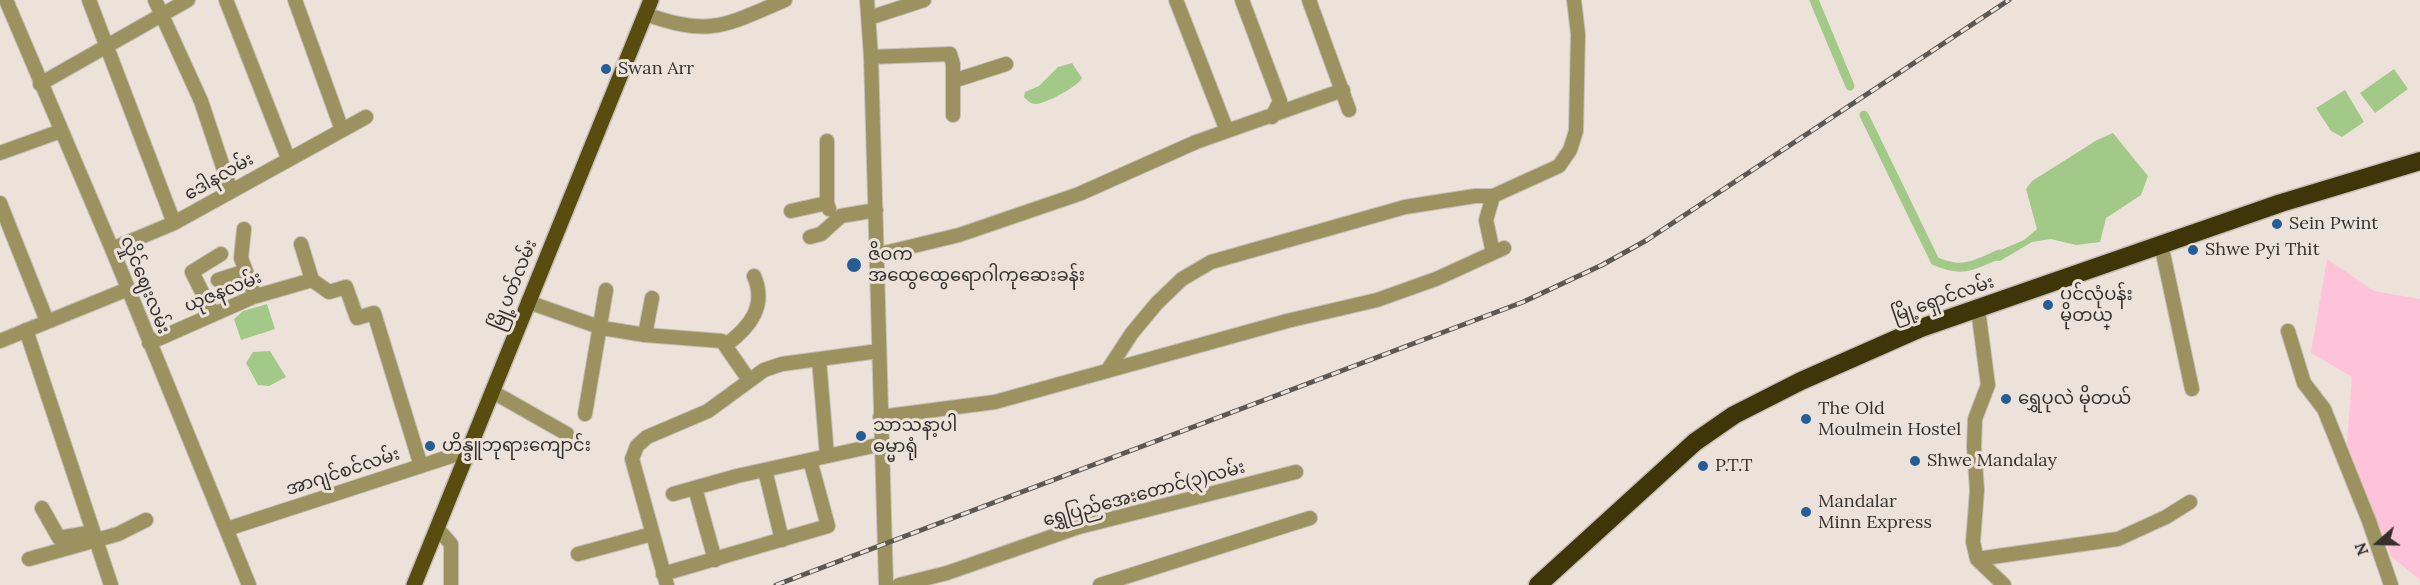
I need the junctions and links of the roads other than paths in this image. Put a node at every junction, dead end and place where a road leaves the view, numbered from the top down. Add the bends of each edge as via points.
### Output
1 (6, 0) edge
2 (88, 0) edge
3 (155, 0) edge
4 (188, 0) edge
5 (226, 0) edge
6 (295, 0) edge
7 (785, 0) edge
8 (867, 0) edge
9 (924, 0) edge
10 (1176, 0) edge
11 (1242, 0) edge
12 (1309, 0) edge
13 (1574, 0) edge
14 (648, 7) edge
15 (161, 15) junction
16 (869, 18) junction
17 (107, 46) junction
18 (871, 57) junction
19 (1006, 64) dead end
20 (953, 81) junction
21 (40, 84) junction
22 (1343, 90) junction
23 (1349, 110) dead end
24 (953, 115) dead end
25 (366, 117) dead end
26 (1272, 117) junction
27 (342, 130) junction
28 (61, 131) junction
29 (1227, 131) junction
30 (827, 141) dead end
31 (0, 153) edge
32 (288, 158) junction
33 (2420, 161) edge
34 (231, 191) junction
35 (1493, 196) junction
36 (0, 203) edge
37 (827, 203) junction
38 (876, 210) junction
39 (791, 211) dead end
40 (174, 223) junction
41 (834, 223) junction
42 (244, 229) dead end
43 (810, 237) dead end
44 (301, 244) dead end
45 (2161, 244) junction
46 (112, 249) junction
47 (221, 254) dead end
48 (876, 255) junction
49 (246, 271) junction
50 (754, 276) dead end
51 (218, 280) dead end
52 (312, 280) junction
53 (128, 289) junction
54 (606, 290) dead end
55 (255, 296) junction
56 (652, 298) dead end
57 (528, 302) junction
58 (1978, 309) junction
59 (213, 314) junction
60 (47, 321) junction
61 (599, 327) junction
62 (26, 330) junction
63 (2288, 331) dead end
64 (645, 335) junction
65 (0, 341) edge
66 (149, 343) junction
67 (726, 345) junction
68 (879, 351) junction
69 (819, 359) junction
70 (1109, 368) junction
71 (749, 380) junction
72 (2192, 389) dead end
73 (493, 392) junction
74 (585, 414) dead end
75 (880, 417) junction
76 (567, 434) dead end
77 (882, 444) junction
78 (470, 450) junction
79 (827, 456) junction
80 (810, 460) junction
81 (421, 466) junction
82 (765, 470) junction
83 (1296, 472) dead end
84 (695, 488) junction
85 (673, 494) dead end
86 (2190, 502) dead end
87 (42, 508) dead end
88 (1310, 518) dead end
89 (146, 520) dead end
90 (437, 528) junction
91 (227, 529) junction
92 (652, 534) junction
93 (95, 536) junction
94 (782, 540) junction
95 (578, 554) dead end
96 (1977, 559) junction
97 (29, 560) dead end
98 (715, 560) junction
99 (665, 579) edge
100 (949, 579) edge
101 (111, 585) edge
102 (249, 585) edge
103 (414, 585) edge
104 (451, 585) edge
105 (886, 585) edge
106 (899, 585) edge
107 (1100, 585) edge
108 (1538, 585) edge
109 (2004, 585) edge
110 (2391, 585) edge

1 - 21 street, လှိုင်ဈေးလမ်း
2 - 17 street
3 - 15 street
4 - 15 street
5 - 32 street
6 - 27 street
7 - 14 street via 730,23 704,28 679,26
8 - 16 street
9 - 16 street
10 - 29 street
11 - 26 street via 1280,101
12 - 22 street
13 - 35 street via 1578,34 1576,131 1570,150 1559,166
14 - 57 main road, မြို့ပတ်လမ်း
15 - 17 street
15 - 34 street via 201,101
16 - 18 street
17 - 21 street
17 - 40 street
18 - 20 street via 950,54
18 - 38 street
19 - 20 street
20 - 24 street
21 - 28 street, လှိုင်ဈေးလမ်း
22 - 23 street
22 - 26 street
25 - 27 street, ဒေါနလမ်း
26 - 29 street
27 - 32 street, ဒေါနလမ်း
28 - 31 street
28 - 46 street, လှိုင်ဈေးလမ်း
29 - 48 street via 1079,194 959,235
30 - 37 street
32 - 34 street, ဒေါနလမ်း
33 - 45 highway, မြို့ရှောင်လမ်း
34 - 40 street, ဒေါနလမ်း
35 - 70 street via 1405,207 1212,262 1182,279 1157,303 1131,333
35 - 70 street via 1486,220 1498,251 1436,279 1377,300
36 - 60 street
37 - 39 street
37 - 41 street
38 - 41 street via 841,216
38 - 48 street
40 - 46 street, ဒေါနလမ်း
41 - 43 street
42 - 49 street via 241,258
44 - 52 street
45 - 58 highway, မြို့ရှောင်လမ်း
45 - 72 street
46 - 53 street, လှိုင်ဈေးလမ်း
47 - 59 street via 192,272
48 - 68 street
49 - 51 street
49 - 55 street
50 - 67 street via 759,286 757,313
52 - 55 street, ယုဇနလမ်း
52 - 81 street via 329,291 346,288 357,318 374,313
53 - 60 street
53 - 66 street, လှိုင်ဈေးလမ်း
54 - 61 street
55 - 59 street, ယုဇနလမ်း
56 - 64 street
57 - 61 street
57 - 73 main road, မြို့ပတ်လမ်း
58 - 96 street via 1988,385 1975,429 1977,490 1973,542
58 - 108 highway, မြို့ရှောင်လမ်း via 1865,350 1715,427
59 - 66 street, ယုဇနလမ်း
60 - 62 street
61 - 64 street
61 - 74 street
62 - 65 street
62 - 93 street
63 - 110 street via 2304,382 2324,409
64 - 67 street via 715,340
66 - 91 street, လှိုင်ဈေးလမ်း
67 - 71 street
68 - 69 street
68 - 75 street
69 - 71 street via 782,364
69 - 79 street
70 - 75 street via 995,402
71 - 92 street via 708,411 647,436 637,446 632,459
73 - 76 street
73 - 78 main road, မြို့ပတ်လမ်း
75 - 77 street
77 - 79 street
77 - 105 street
78 - 81 street, အာဂျင်စင်လမ်း
78 - 90 main road, မြို့ပတ်လမ်း
79 - 80 street
80 - 82 street
80 - 94 street via 828,526
81 - 91 street, အာဂျင်စင်လမ်း
82 - 84 street
82 - 94 street
83 - 100 street, ရွှေပြည်အေးတောင်(၃)လမ်း via 1079,527
84 - 85 street
84 - 98 street
86 - 96 street via 2118,539
87 - 93 street via 59,538
88 - 107 street
89 - 93 street via 118,534
90 - 103 main road, မြို့ပတ်လမ်း
90 - 104 street via 451,544
91 - 102 street, လှိုင်ဈေးလမ်း
92 - 95 street
92 - 99 street
93 - 97 street
93 - 101 street
94 - 98 street
96 - 109 street
98 - 99 street
100 - 106 street, ရွှေပြည်အေးတောင်(၃)လမ်း

